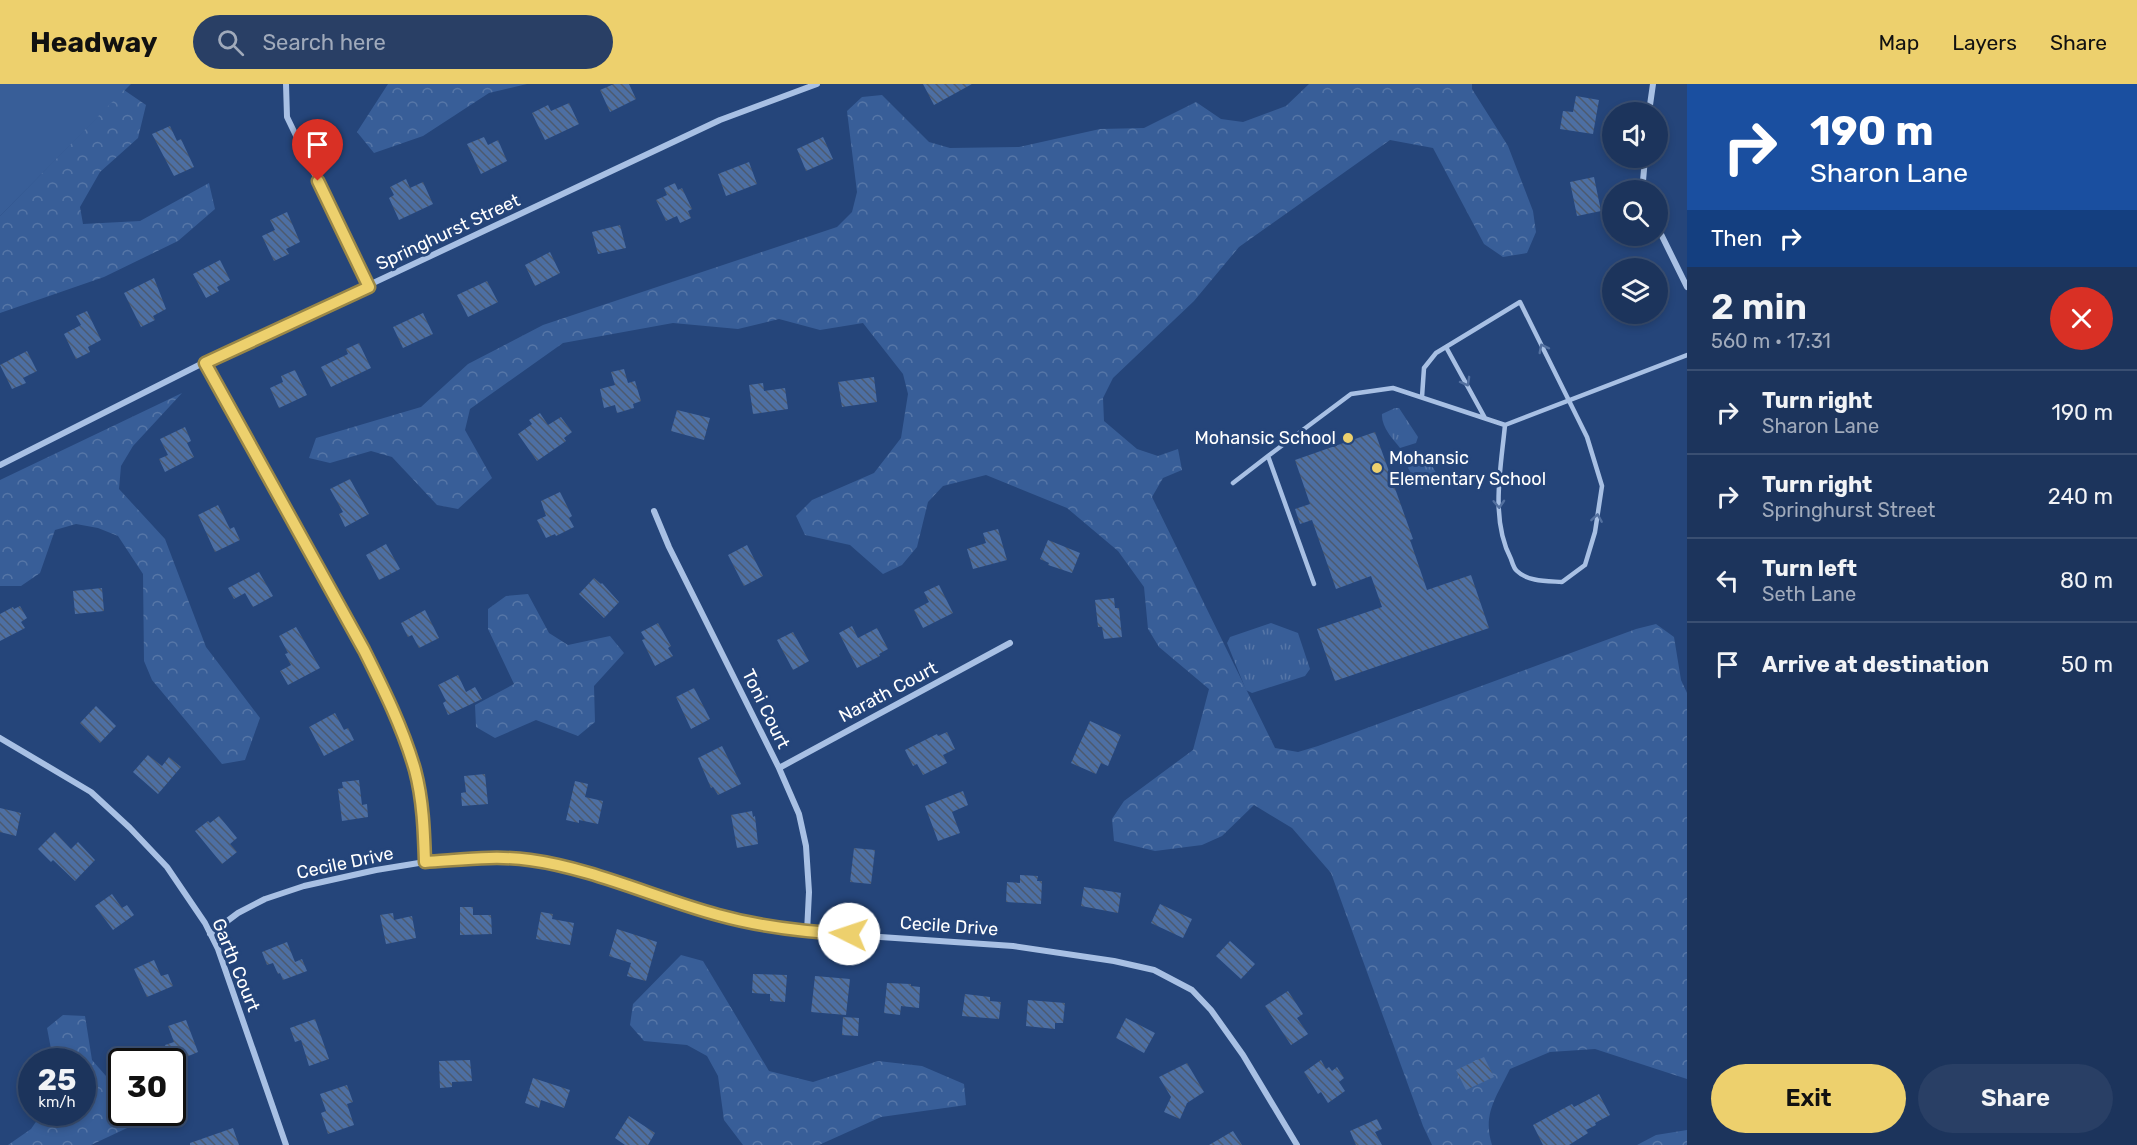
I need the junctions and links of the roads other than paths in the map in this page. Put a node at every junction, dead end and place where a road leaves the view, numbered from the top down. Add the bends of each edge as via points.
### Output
1 (286, 84) edge
2 (817, 84) edge
3 (1653, 84) edge
4 (1650, 102) edge
5 (1667, 246) edge
6 (369, 287) junction
7 (1687, 287) edge
8 (1446, 347) junction
9 (1687, 355) edge
10 (205, 363) junction
11 (1422, 398) junction
12 (1570, 400) junction
13 (1486, 418) junction
14 (1505, 425) junction
15 (1269, 456) junction
16 (0, 465) edge
17 (1233, 483) dead end
18 (654, 511) dead end
19 (1314, 584) dead end
20 (1010, 643) dead end
21 (0, 738) edge
22 (779, 768) junction
23 (425, 862) junction
24 (807, 932) junction
25 (210, 934) junction
26 (286, 1145) edge
27 (1297, 1145) edge

1 - 6 street via 287,117
2 - 6 street, Springhurst Street via 720,120
3 - 4 street
5 - 7 street
6 - 10 street, Springhurst Street
8 - 11 lane via 1425,368
12 -> 8 lane via 1520,302
8 -> 13 lane
9 - 12 lane
10 - 16 street, Springhurst Street
10 - 23 street via 388,698 415,770
11 - 13 lane
11 - 15 lane via 1393,388 1351,394
12 - 14 lane
14 -> 12 lane via 1498,498 1508,554 1517,571 1532,579 1562,582 1585,565 1602,486 1587,437
13 - 14 lane
15 - 17 lane
15 - 19 lane
18 - 22 street, Toni Court
20 - 22 street, Narath Court
21 - 25 street, Garth Court via 92,792 167,867
22 - 24 street, Toni Court via 799,814 806,846
23 - 24 street, Cecile Drive via 529,860 576,870 719,916
23 - 25 street, Cecile Drive via 304,886 265,899
24 - 27 street, Cecile Drive via 1013,946 1154,970 1192,990 1211,1010
25 - 26 street, Garth Court

